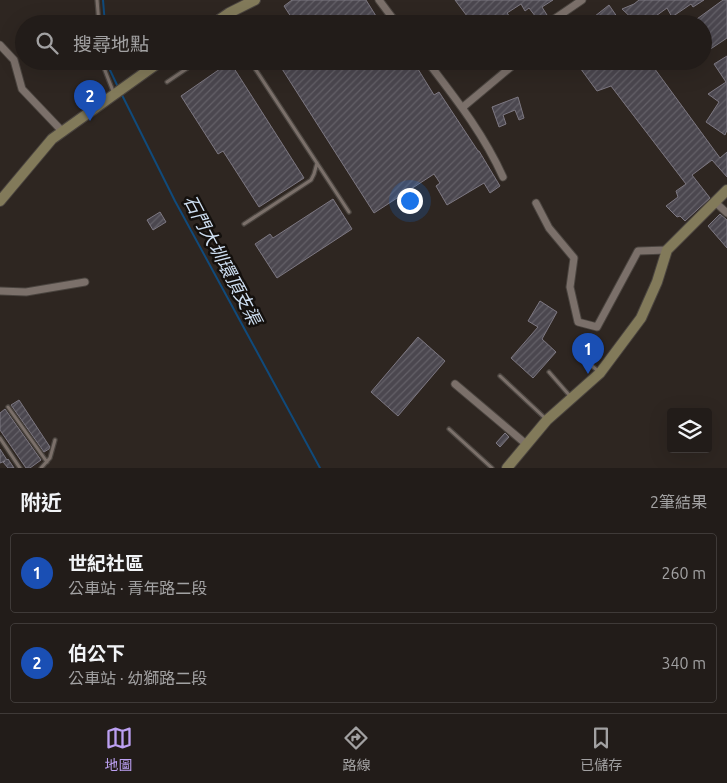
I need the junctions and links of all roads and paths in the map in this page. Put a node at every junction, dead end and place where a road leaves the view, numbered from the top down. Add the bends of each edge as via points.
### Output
1 (97, 0) edge
2 (255, 0) edge
3 (379, 0) edge
4 (582, 0) edge
5 (98, 15) edge
6 (227, 15) edge
7 (391, 15) edge
8 (560, 15) edge
9 (0, 46) edge
10 (15, 64) edge
11 (17, 70) edge
12 (105, 70) edge
13 (148, 70) edge
14 (185, 70) edge
15 (256, 70) edge
16 (434, 70) edge
17 (507, 70) edge
18 (168, 82) dead end
19 (114, 94) junction
20 (463, 107) junction
21 (62, 131) junction
22 (317, 163) junction
23 (503, 176) dead end
24 (727, 190) edge
25 (0, 201) edge
26 (715, 202) junction
27 (536, 203) dead end
28 (349, 212) dead end
29 (727, 213) edge
30 (244, 224) dead end
31 (667, 250) junction
32 (85, 282) dead end
33 (0, 291) edge
34 (579, 355) dead end
35 (549, 372) dead end
36 (600, 373) junction
37 (500, 376) dead end
38 (455, 384) dead end
39 (572, 398) junction
40 (8, 407) dead end
41 (547, 420) junction
42 (449, 429) dead end
43 (0, 438) edge
44 (55, 440) dead end
45 (526, 444) junction
46 (46, 462) junction
47 (20, 468) edge
48 (41, 468) edge
49 (492, 468) edge
50 (507, 468) edge

1 - 5 lane
2 - 6 street
3 - 7 street
4 - 8 street
9 - 10 street
11 - 21 street via 22,89
12 - 19 lane
13 - 19 street
14 - 18 lane
15 - 22 lane
16 - 20 street
17 - 20 street
19 - 21 street
20 - 23 street
21 - 25 street
22 - 28 lane
22 - 30 lane via 311,180
24 - 26 street
26 - 29 street
26 - 31 street
27 - 31 street via 549,228 574,258 570,287 578,322 597,327 638,251
31 - 36 street via 641,318
32 - 33 street via 26,292
34 - 36 lane
35 - 39 lane
36 - 39 street
37 - 41 lane
38 - 45 street
39 - 41 street
40 - 46 lane
41 - 45 street
42 - 49 lane
43 - 47 lane
44 - 46 lane
45 - 50 street
46 - 48 lane

